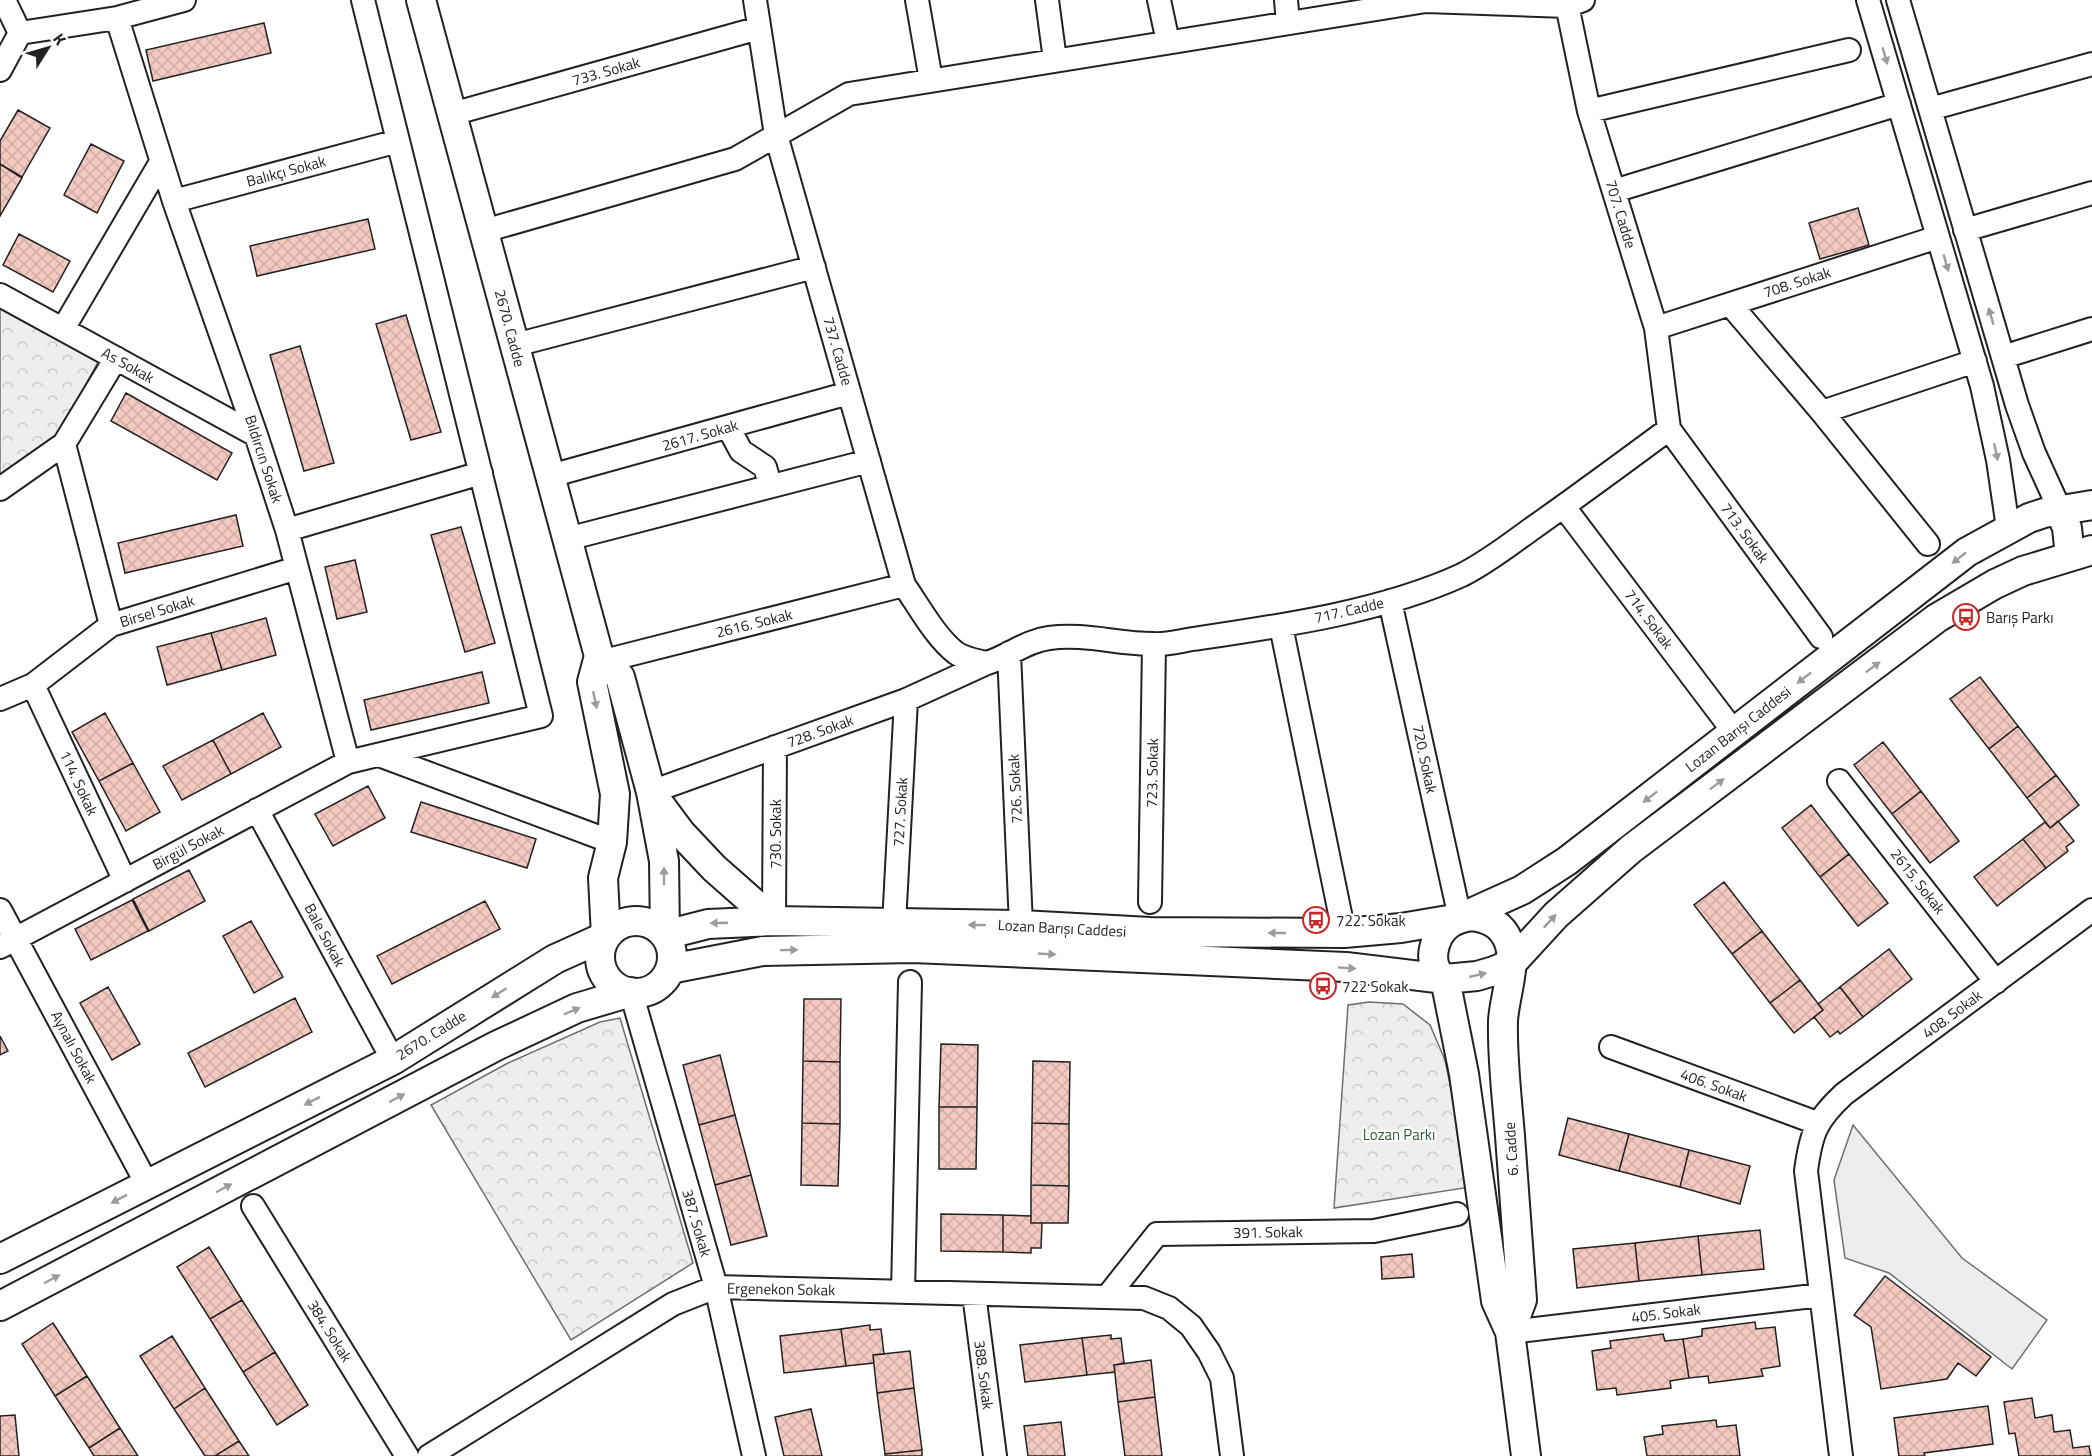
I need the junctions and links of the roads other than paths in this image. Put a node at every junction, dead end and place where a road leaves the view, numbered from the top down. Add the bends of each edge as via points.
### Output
1 (4, 0) edge
2 (184, 0) edge
3 (363, 0) edge
4 (421, 0) edge
5 (755, 0) edge
6 (917, 0) edge
7 (1047, 0) edge
8 (1159, 0) edge
9 (1286, 0) edge
10 (1868, 0) edge
11 (1898, 0) edge
12 (1426, 1) edge
13 (1572, 2) edge
14 (117, 18) junction
15 (1288, 23) junction
16 (759, 28) junction
17 (20, 33) junction
18 (1168, 42) junction
19 (1849, 50) dead end
20 (1055, 60) junction
21 (2092, 64) edge
22 (0, 70) edge
23 (931, 80) junction
24 (1899, 104) junction
25 (1930, 109) junction
26 (1589, 111) junction
27 (452, 114) junction
28 (776, 135) junction
29 (398, 141) junction
30 (162, 162) junction
31 (1614, 190) junction
32 (2092, 193) edge
33 (174, 201) junction
34 (1965, 230) junction
35 (484, 231) junction
36 (1938, 237) junction
37 (814, 267) junction
38 (0, 295) edge
39 (1730, 304) junction
40 (1656, 328) junction
41 (63, 329) junction
42 (2092, 329) edge
43 (515, 345) junction
44 (2003, 357) junction
45 (116, 358) junction
46 (1975, 361) junction
47 (849, 393) junction
48 (1822, 412) junction
49 (728, 427) junction
50 (1669, 429) junction
51 (256, 435) junction
52 (64, 444) junction
53 (869, 461) junction
54 (481, 473) junction
55 (550, 476) junction
56 (770, 485) junction
57 (0, 489) edge
58 (2092, 505) edge
59 (1564, 507) junction
60 (2060, 510) junction
61 (2008, 528) junction
62 (287, 530) junction
63 (567, 539) junction
64 (1928, 544) dead end
65 (2081, 554) edge
66 (297, 568) junction
67 (2024, 571) junction
68 (904, 585) junction
69 (1390, 601) junction
70 (111, 625) junction
71 (1281, 626) junction
72 (1821, 637) dead end
73 (1154, 645) junction
74 (1009, 653) junction
75 (602, 659) junction
76 (987, 663) junction
77 (33, 685) junction
78 (0, 699) edge
79 (906, 700) junction
80 (1734, 732) junction
81 (776, 747) junction
82 (379, 755) junction
83 (348, 762) junction
84 (1839, 781) dead end
85 (651, 792) junction
86 (257, 810) junction
87 (612, 842) junction
88 (124, 881) junction
89 (1150, 902) dead end
90 (0, 910) edge
91 (2092, 910) edge
92 (1460, 918) junction
93 (774, 921) junction
94 (894, 924) junction
95 (1021, 926) junction
96 (1344, 933) junction
97 (664, 935) junction
98 (606, 936) junction
99 (8, 943) edge
100 (1510, 964) junction
101 (670, 969) junction
102 (1445, 979) junction
103 (910, 982) dead end
104 (1996, 982) junction
105 (631, 992) junction
106 (1611, 1047) dead end
107 (393, 1060) junction
108 (1817, 1123) junction
109 (147, 1184) junction
110 (253, 1206) dead end
111 (1457, 1214) dead end
112 (0, 1259) edge
113 (716, 1287) junction
114 (903, 1292) junction
115 (974, 1294) junction
116 (1821, 1295) junction
117 (1107, 1297) junction
118 (0, 1306) edge
119 (1510, 1332) junction
120 (407, 1456) edge
121 (429, 1456) edge
122 (754, 1456) edge
123 (995, 1456) edge
124 (1232, 1456) edge
125 (1526, 1456) edge
126 (1841, 1456) edge

1 - 17 street
2 - 14 street
3 - 29 street
4 - 27 main road, 2670. Cadde
5 - 16 street, 737. Cadde
6 - 23 street
7 - 20 street
8 - 18 street
9 - 15 street
10 -> 24 street
11 - 25 street
12 - 13 street
12 - 15 street
13 - 26 street, 707. Cadde
14 - 17 street
14 - 30 street, Bıldırcın Sokak
15 - 18 street
16 - 27 street, 733. Sokak
16 - 28 street, 737. Cadde
17 - 22 street
18 - 20 street
19 - 26 street
20 - 23 street
21 - 25 street
23 - 28 street via 849,93
24 - 31 street
24 - 36 street
25 - 34 street
26 - 31 street, 707. Cadde
27 - 35 main road, 2670. Cadde
28 - 35 street via 735,159
28 - 37 street, 737. Cadde
29 - 33 street, Balıkçı Sokak
29 - 54 street
30 - 33 street, Bıldırcın Sokak
30 - 41 street
31 - 40 street, 707. Cadde
32 - 34 street
33 - 51 street, Bıldırcın Sokak
44 -> 34 street
35 - 43 main road, 2670. Cadde
36 - 39 street, 708. Sokak
36 -> 46 street
37 - 43 street
37 - 47 street, 737. Cadde
38 - 41 street, As Sokak
39 - 40 street, 708. Sokak
39 - 48 street
40 - 50 street, 707. Cadde
41 - 45 street, As Sokak
42 - 44 street
43 - 55 main road, 2670. Cadde
44 - 60 street via 2034,453
45 - 51 street, As Sokak
45 - 52 street
46 - 48 street
46 -> 61 street via 1998,460
47 - 49 street, 2617. Sokak
47 - 53 street, 737. Cadde
48 - 64 street
49 - 55 street, 2617. Sokak
49 - 56 street via 741,451 765,467
50 - 59 street, 717. Cadde
50 - 72 street, 713. Sokak
51 - 62 street, Bıldırcın Sokak
52 - 57 street
52 - 70 street
53 - 56 street
53 - 68 street, 737. Cadde
54 - 62 street
54 - 82 street, Birgül Sokak via 541,716
55 - 63 main road, 2670. Cadde
56 - 63 street
58 - 60 main road, Lozan Barışı Caddesi
59 - 69 street, 717. Cadde via 1464,574
59 - 80 street, 714. Sokak
60 - 61 main road, Lozan Barışı Caddesi
60 - 65 main road, Lozan Barışı Caddesi
61 - 67 main road via 2016,559
61 -> 80 main road, Lozan Barışı Caddesi via 1966,552
62 - 66 street, Bıldırcın Sokak
63 - 75 main road, 2670. Cadde
65 - 67 main road, Lozan Barışı Caddesi
66 - 70 street, Birsel Sokak
66 - 83 street, Bıldırcın Sokak
100 -> 67 main road, Lozan Barışı Caddesi via 1556,915 1631,849 1937,618
68 - 75 street, 2616. Sokak
68 - 76 street, 737. Cadde via 955,652
69 - 71 street, 717. Cadde
69 - 92 street, 720. Sokak
70 - 77 street, Birsel Sokak
71 - 73 street, 717. Cadde
71 - 96 street
73 - 74 street, 717. Cadde via 1080,636 1051,637
73 - 89 street, 723. Sokak
74 - 76 street, 717. Cadde
74 - 95 street, 726. Sokak
75 - 85 main road, 2670. Cadde via 620,677
75 -> 87 main road, 2670. Cadde via 592,682 615,794
76 - 79 street, 728. Sokak
77 - 78 street, Birsel Sokak
77 - 88 street, 114. Sokak
79 - 81 street, 728. Sokak
79 - 94 street, 727. Sokak
80 -> 92 main road, Lozan Barışı Caddesi via 1567,861 1521,890
81 - 85 street, 728. Sokak
81 - 93 street, 730. Sokak
82 - 83 street, Birgül Sokak
82 - 87 street
83 - 86 street, Birgül Sokak
84 - 104 street, 2615. Sokak
85 - 93 main road via 681,833 714,868
97 -> 85 main road, 2670. Cadde via 664,861
86 - 88 street, Birgül Sokak
86 - 107 street, Bale Sokak
87 - 98 main road, 2670. Cadde via 603,878
88 - 99 street, Birgül Sokak
90 - 99 street, Aynalı Sokak
91 - 104 street, 408. Sokak
92 - 96 main road, Lozan Barışı Caddesi
92 - 100 main road, Lozan Barışı Caddesi via 1483,918 1503,931 1509,941
92 - 102 main road, Lozan Barışı Caddesi via 1441,931 1433,953 1439,976
93 - 94 main road, Lozan Barışı Caddesi
93 -> 97 main road, Lozan Barışı Caddesi via 708,924
95 -> 94 main road, Lozan Barışı Caddesi
96 -> 95 main road, Lozan Barışı Caddesi via 1150,932
97 - 98 main road via 656,927 635,920 624,922
97 - 101 main road via 670,945
98 - 105 main road via 601,947 603,970 608,980
98 -> 107 main road, 2670. Cadde via 555,959
99 - 109 street, Aynalı Sokak
102 -> 100 main road, Lozan Barışı Caddesi via 1477,976
100 - 119 main road, 6. Cadde via 1503,1020 1522,1300
101 -> 102 main road, Lozan Barışı Caddesi via 763,951 913,948 1346,967
101 - 105 main road via 657,986
102 - 119 main road, 6. Cadde via 1464,1074 1496,1301
103 - 114 street
104 - 108 street, 408. Sokak via 1844,1095
105 - 113 street, 387. Sokak
118 -> 105 main road via 495,1046 577,1008
106 - 108 street, 406. Sokak
107 -> 109 main road, 2670. Cadde
108 - 116 street via 1806,1171
109 -> 112 main road, 2670. Cadde
110 - 120 street, 384. Sokak
111 - 117 street, 391. Sokak via 1374,1231 1157,1234
113 - 114 street, Ergenekon Sokak
113 - 121 street, Ergenekon Sokak via 673,1304
113 - 122 street, 387. Sokak
114 - 115 street, Ergenekon Sokak
115 - 117 street, Ergenekon Sokak
115 - 123 street, 388. Sokak
116 - 119 street, 405. Sokak
116 - 126 street
117 - 124 street, Ergenekon Sokak via 1144,1298 1169,1308 1191,1326 1222,1378
119 - 125 main road, 6. Cadde

